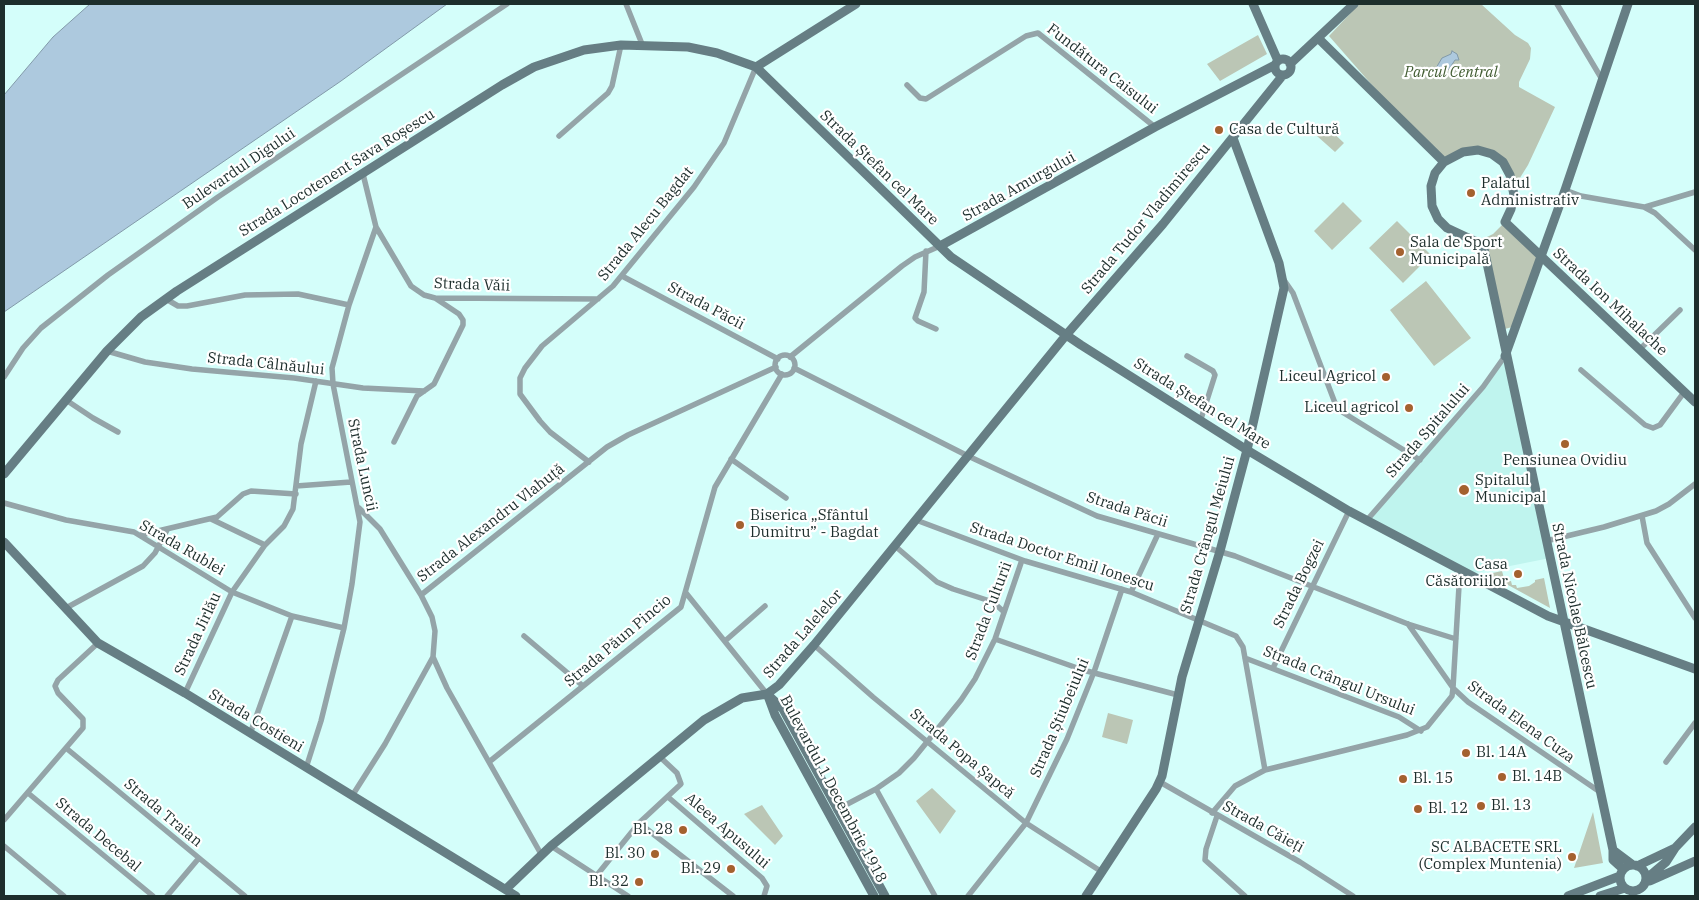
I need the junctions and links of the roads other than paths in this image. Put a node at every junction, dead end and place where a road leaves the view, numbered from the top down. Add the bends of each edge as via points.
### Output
1 (507, 4) edge
2 (626, 4) edge
3 (856, 4) edge
4 (1253, 4) edge
5 (1354, 4) edge
6 (1556, 4) edge
7 (1628, 4) edge
8 (1318, 38) junction
9 (642, 44) junction
10 (621, 45) junction
11 (1277, 63) junction
12 (1290, 64) junction
13 (756, 67) junction
14 (1283, 75) junction
15 (1603, 81) junction
16 (907, 85) dead end
17 (1155, 127) junction
18 (559, 136) dead end
19 (1233, 138) junction
20 (1444, 162) junction
21 (363, 174) junction
22 (1566, 190) junction
23 (1695, 192) edge
24 (1644, 207) junction
25 (376, 227) junction
26 (940, 246) junction
27 (1695, 250) edge
28 (926, 251) junction
29 (1542, 257) junction
30 (622, 276) junction
31 (1284, 280) junction
32 (434, 298) junction
33 (166, 299) junction
34 (598, 299) junction
35 (350, 305) junction
36 (1680, 310) dead end
37 (936, 328) dead end
38 (1067, 334) junction
39 (1640, 349) junction
40 (107, 351) junction
41 (1187, 356) dead end
42 (1505, 356) junction
43 (790, 357) junction
44 (778, 359) junction
45 (776, 367) junction
46 (794, 368) junction
47 (1581, 370) dead end
48 (782, 374) junction
49 (4, 377) edge
50 (316, 381) junction
51 (333, 384) junction
52 (424, 391) junction
53 (1685, 391) junction
54 (66, 400) junction
55 (1695, 402) edge
56 (1201, 419) junction
57 (118, 432) dead end
58 (394, 442) dead end
59 (1247, 450) junction
60 (968, 456) junction
61 (731, 459) junction
62 (1420, 460) junction
63 (589, 462) junction
64 (4, 474) edge
65 (351, 482) junction
66 (1695, 484) edge
67 (296, 486) junction
68 (296, 494) junction
69 (786, 498) dead end
70 (4, 503) edge
71 (359, 508) junction
72 (1348, 511) junction
73 (1642, 516) junction
74 (212, 519) junction
75 (916, 520) junction
76 (1367, 520) junction
77 (167, 530) junction
78 (1158, 534) junction
79 (141, 535) junction
80 (1546, 540) junction
81 (4, 542) edge
82 (265, 545) junction
83 (159, 546) junction
84 (895, 546) junction
85 (1220, 551) junction
86 (1022, 560) junction
87 (1460, 569) junction
88 (1312, 587) junction
89 (1122, 589) junction
90 (232, 592) junction
91 (1131, 592) junction
92 (686, 593) junction
93 (420, 595) junction
94 (765, 606) dead end
95 (66, 608) junction
96 (1004, 612) junction
97 (292, 616) junction
98 (1695, 618) edge
99 (1199, 619) junction
100 (1562, 622) junction
101 (1408, 624) junction
102 (344, 628) junction
103 (524, 636) dead end
104 (995, 639) junction
105 (1456, 639) junction
106 (726, 641) junction
107 (98, 643) junction
108 (814, 645) junction
109 (433, 657) junction
110 (1245, 658) junction
111 (1273, 668) junction
112 (1695, 669) edge
113 (1094, 672) junction
114 (583, 686) junction
115 (1453, 688) junction
116 (185, 693) junction
117 (767, 694) junction
118 (1178, 694) junction
119 (1695, 723) edge
120 (1421, 731) junction
121 (250, 734) junction
122 (928, 742) junction
123 (66, 748) junction
124 (660, 757) junction
125 (488, 762) junction
126 (1666, 762) dead end
127 (306, 768) junction
128 (1265, 770) junction
129 (1160, 782) junction
130 (876, 789) junction
131 (1600, 792) junction
132 (28, 793) junction
133 (352, 796) junction
134 (668, 797) junction
135 (833, 811) junction
136 (1214, 814) junction
137 (4, 820) edge
138 (639, 822) junction
139 (1026, 823) junction
140 (1695, 827) edge
141 (4, 846) edge
142 (551, 846) junction
143 (1675, 848) junction
144 (1613, 850) junction
145 (541, 854) junction
146 (199, 858) junction
147 (1695, 861) edge
148 (1635, 865) junction
149 (1102, 872) junction
150 (1621, 872) junction
151 (597, 875) junction
152 (1645, 882) junction
153 (1625, 888) junction
154 (511, 894) edge
155 (64, 896) edge
156 (153, 896) edge
157 (167, 896) edge
158 (245, 896) edge
159 (628, 896) edge
160 (732, 896) edge
161 (764, 896) edge
162 (874, 896) edge
163 (885, 896) edge
164 (934, 896) edge
165 (968, 896) edge
166 (1086, 896) edge
167 (1245, 896) edge
168 (1353, 896) edge
169 (1568, 896) edge
170 (1600, 896) edge

1 - 49 street, Bulevardul Digului via 218,197 108,275 41,328
2 - 9 street
3 - 13 street
4 - 11 street
5 - 8 street, Strada Tudor Vladimirescu
6 - 15 street
7 - 15 street
8 - 12 street, Strada Tudor Vladimirescu
8 - 20 street
9 - 10 street, Strada Locotenent Sava Roșescu
9 - 13 street, Strada Locotenent Sava Roșescu via 705,50
10 - 18 street via 608,94
10 - 21 street, Strada Locotenent Sava Roșescu via 577,52 523,73
11 - 12 street via 1285,59
11 - 14 street via 1277,72
11 - 17 street, Strada Amurgului
12 - 14 street, Strada Tudor Vladimirescu via 1289,72
13 - 26 street, Strada Ștefan cel Mare
13 - 30 street, Strada Alecu Bagdat via 721,149
14 - 19 street, Strada Tudor Vladimirescu
15 - 22 street
16 - 17 street, Fundătura Caisului via 920,98 926,99 1026,36 1038,33
17 - 26 street, Strada Amurgului
19 - 31 street
19 - 38 street, Strada Tudor Vladimirescu
20 - 29 street, Strada Ion Mihalache via 1463,152 1478,150 1503,162 1510,175 1514,195 1505,222
20 - 42 street, Strada Nicolae Bălcescu via 1433,179 1432,206 1438,219 1448,228 1477,242 1484,250
21 - 25 street, Strada Văii
21 - 33 street, Strada Locotenent Sava Roșescu
22 - 24 street via 1581,196
22 - 29 street
23 - 24 street
24 - 27 street via 1656,213
25 - 32 street, Strada Văii via 410,286
25 - 35 street, Strada Luncii
26 - 28 street, Strada Amurgului
26 - 38 street, Strada Ștefan cel Mare via 951,257
28 - 37 street via 924,292 915,318
28 - 43 street, Strada Amurgului via 902,266
29 - 39 street, Strada Ion Mihalache
29 - 42 street
30 - 34 street, Strada Alecu Bagdat
30 - 44 street, Strada Păcii
31 - 59 street, Strada Crângul Meiului
31 - 62 street via 1293,292 1339,410
32 - 34 street, Strada Văii
32 - 52 street via 459,314 463,325 434,384
33 - 35 street via 178,306 187,306 240,296 298,294
33 - 40 street, Strada Locotenent Sava Roșescu via 141,317
34 - 63 street, Strada Alecu Bagdat via 542,346 525,368 519,386 523,400 545,427
35 - 51 street, Strada Luncii via 334,357
36 - 39 street
38 - 56 street, Strada Ștefan cel Mare
38 - 60 street, Strada Lalelelor
39 - 53 street, Strada Ion Mihalache
40 - 50 street, Strada Câlnăului via 167,366
40 - 54 street, Strada Locotenent Sava Roșescu
41 - 56 street via 1215,375
42 - 62 street, Strada Spitalului
42 - 80 street, Strada Nicolae Bălcescu
43 - 44 street via 784,355
43 - 46 street
44 - 45 street
45 - 48 street
45 - 63 street, Strada Alexandru Vlahuță via 628,435
46 - 48 street via 788,374
46 - 60 street, Strada Păcii
47 - 53 street via 1645,425 1653,428 1660,425
48 - 61 street, Strada Păun Pincio
50 - 51 street, Strada Câlnăului
50 - 67 street, Strada Jirlău via 302,436
51 - 52 street, Strada Câlnăului
51 - 65 street, Strada Luncii
52 - 58 street via 417,396
53 - 55 street, Strada Ion Mihalache
54 - 57 street
54 - 64 street, Strada Locotenent Sava Roșescu
56 - 59 street, Strada Ștefan cel Mare
59 - 72 street, Strada Ștefan cel Mare
59 - 85 street, Strada Crângul Meiului
60 - 75 street, Strada Lalelelor
60 - 78 street, Strada Păcii via 1097,516
61 - 69 street
61 - 92 street, Strada Păun Pincio via 707,509
62 - 76 street, Strada Spitalului
63 - 93 street, Strada Alexandru Vlahuță
65 - 67 street
65 - 71 street, Strada Luncii
66 - 73 street via 1670,504
67 - 68 street, Strada Jirlău
68 - 74 street via 251,491
68 - 82 street, Strada Jirlău via 284,526
70 - 79 street, Strada Rublei
71 - 93 street via 380,529
71 - 102 street, Strada Luncii via 359,534
72 - 76 street, Strada Ștefan cel Mare
72 - 88 street, Strada Bogzei
73 - 80 street
73 - 98 street via 1647,543
74 - 77 street
74 - 82 street
75 - 84 street, Strada Lalelelor
75 - 86 street, Strada Doctor Emil Ionescu
76 - 87 street, Strada Ștefan cel Mare
77 - 79 street
77 - 83 street
78 - 85 street, Strada Păcii
78 - 91 street
79 - 83 street, Strada Rublei
80 - 100 street, Strada Nicolae Bălcescu
81 - 95 street, Strada Costieni
82 - 90 street, Strada Jirlău
83 - 90 street, Strada Rublei
83 - 95 street via 143,566
84 - 96 street via 937,582 993,602
84 - 108 street, Strada Lalelelor
85 - 88 street, Strada Păcii
85 - 99 street, Strada Crângul Meiului
86 - 89 street, Strada Doctor Emil Ionescu
86 - 96 street, Strada Culturii
87 - 100 street, Strada Ștefan cel Mare
87 - 105 street, Strada Elena Cuza
88 - 101 street, Strada Păcii
88 - 111 street, Strada Bogzei
89 - 91 street, Strada Doctor Emil Ionescu
89 - 113 street, Strada Știubeiului
90 - 97 street, Strada Rublei
90 - 116 street, Strada Jirlău
91 - 99 street, Strada Doctor Emil Ionescu
92 - 106 street, Bulevardul 1 Decembrie 1918
92 - 114 street, Strada Păun Pincio via 677,611
93 - 109 street, Strada Alexandru Vlahuță via 432,617 435,631
94 - 106 street
95 - 107 street, Strada Costieni
96 - 104 street, Strada Culturii
97 - 102 street, Strada Rublei
97 - 121 street
99 - 110 street, Strada Doctor Emil Ionescu via 1236,636
99 - 118 street, Strada Crângul Meiului
100 - 112 street, Strada Ștefan cel Mare
100 - 131 street, Strada Nicolae Bălcescu
101 - 105 street, Strada Păcii
101 - 115 street
102 - 127 street, Strada Luncii
103 - 114 street
104 - 113 street
104 - 122 street, Strada Culturii via 968,690
105 - 115 street, Strada Elena Cuza
106 - 117 street, Bulevardul 1 Decembrie 1918
107 - 116 street, Strada Costieni
107 - 123 street via 56,683 56,690 85,725
108 - 117 street, Strada Lalelelor
108 - 122 street, Strada Popa Șapcă
109 - 125 street
109 - 133 street, Strada Alexandru Vlahuță
110 - 111 street, Strada Crângul Ursului
110 - 128 street, Strada Doctor Emil Ionescu
111 - 120 street, Strada Crângul Ursului via 1400,717
113 - 118 street
113 - 139 street, Strada Știubeiului via 1067,739
114 - 125 street, Strada Păun Pincio
115 - 120 street via 1445,706
115 - 131 street, Strada Elena Cuza via 1468,702
116 - 121 street, Strada Costieni
117 - 124 street, Strada Lalelelor via 742,698 718,711
117 - 135 street, Bulevardul 1 Decembrie 1918 via 783,709
118 - 129 street, Strada Crângul Meiului
119 - 126 street
120 - 128 street
121 - 127 street, Strada Costieni
122 - 130 street, Strada Culturii via 899,773
122 - 139 street, Strada Popa Șapcă
123 - 132 street
123 - 146 street, Strada Traian
124 - 134 street via 682,781
124 - 142 street, Strada Lalelelor
125 - 145 street
127 - 133 street, Strada Costieni
128 - 136 street via 1235,786
129 - 136 street, Strada Căieți
129 - 149 street, Strada Crângul Meiului
130 - 135 street, Strada Culturii
130 - 164 street
131 - 144 street, Strada Nicolae Bălcescu
132 - 137 street
132 - 156 street, Strada Decebal
133 - 154 street, Strada Costieni
134 - 138 street
134 - 161 street, Aleea Apusului via 762,878 767,886
135 - 162 street, Bulevardul 1 Decembrie 1918
135 - 163 street, Bulevardul 1 Decembrie 1918
136 - 167 street via 1205,860
136 - 168 street, Strada Căieți
138 - 151 street
138 - 160 street
139 - 149 street, Strada Popa Șapcă
139 - 165 street, Strada Știubeiului
140 - 143 street
141 - 155 street
142 - 145 street, Strada Lalelelor
142 - 151 street
143 - 148 street
143 - 152 street via 1666,862
144 - 148 street
144 - 150 street, Strada Nicolae Bălcescu via 1614,862
145 - 154 street, Strada Lalelelor
146 - 157 street
146 - 158 street, Strada Traian
147 - 152 street
148 - 150 street
148 - 152 street via 1643,870
149 - 166 street, Strada Crângul Meiului
150 - 153 street via 1620,883
150 - 169 street
151 - 159 street
152 - 153 street via 1635,891
153 - 170 street

